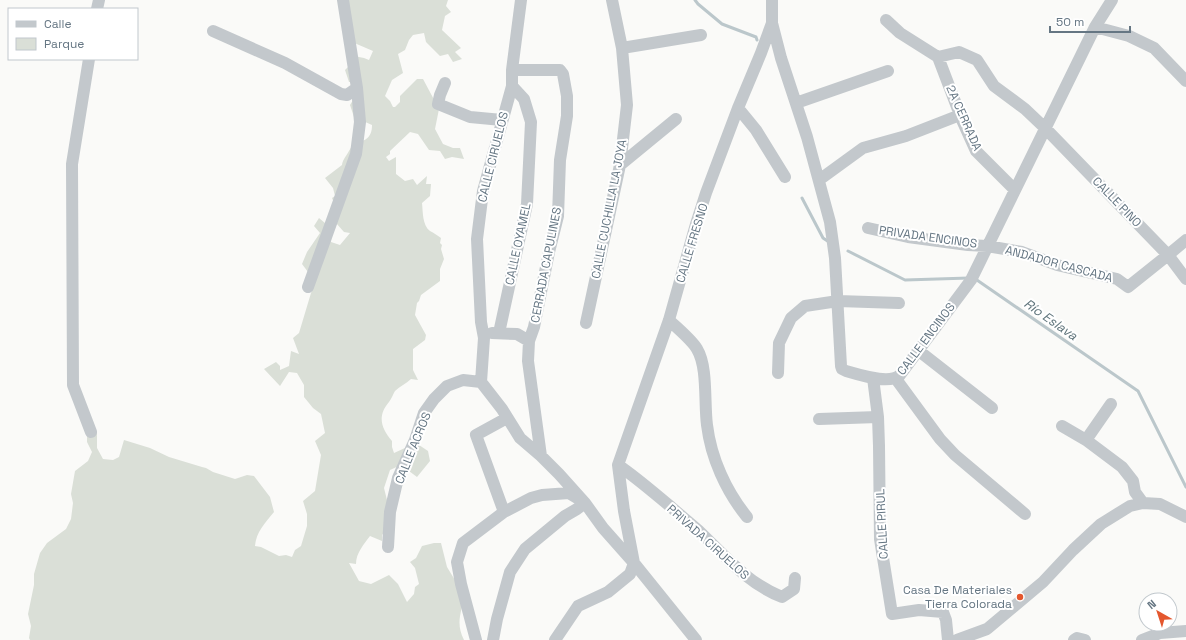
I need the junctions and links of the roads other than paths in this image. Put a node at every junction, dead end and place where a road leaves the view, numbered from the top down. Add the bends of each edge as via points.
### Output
1 (343, 0) edge
2 (521, 0) edge
3 (612, 0) edge
4 (772, 0) edge
5 (1112, 0) edge
6 (886, 20) dead end
7 (772, 23) junction
8 (1095, 27) junction
9 (213, 32) dead end
10 (701, 36) dead end
11 (622, 48) junction
12 (938, 57) junction
13 (89, 60) edge
14 (512, 70) junction
15 (888, 71) dead end
16 (1186, 81) edge
17 (445, 83) dead end
18 (512, 86) junction
19 (357, 88) junction
20 (796, 103) junction
21 (738, 108) junction
22 (960, 115) junction
23 (676, 118) dead end
24 (502, 120) junction
25 (1045, 128) junction
26 (620, 165) junction
27 (786, 177) dead end
28 (818, 180) junction
29 (1015, 190) junction
30 (868, 228) dead end
31 (1186, 240) edge
32 (987, 246) junction
33 (1168, 255) junction
34 (1186, 279) edge
35 (308, 287) dead end
36 (838, 301) junction
37 (899, 303) dead end
38 (669, 320) junction
39 (586, 323) dead end
40 (499, 333) junction
41 (484, 338) junction
42 (529, 341) junction
43 (919, 352) junction
44 (778, 373) dead end
45 (873, 378) junction
46 (896, 379) junction
47 (482, 382) junction
48 (1111, 404) dead end
49 (992, 408) dead end
50 (878, 417) junction
51 (507, 418) junction
52 (819, 418) dead end
53 (1062, 426) dead end
54 (91, 432) dead end
55 (1086, 440) junction
56 (541, 456) junction
57 (618, 465) junction
58 (585, 503) junction
59 (1143, 503) junction
60 (504, 512) junction
61 (1025, 514) dead end
62 (747, 517) dead end
63 (1186, 517) edge
64 (388, 547) dead end
65 (634, 563) junction
66 (795, 578) dead end
67 (1186, 631) edge
68 (476, 640) edge
69 (493, 640) edge
70 (555, 640) edge
71 (696, 640) edge
72 (948, 640) edge
73 (957, 640) edge
74 (1074, 640) edge
75 (1085, 640) edge
76 (1142, 640) edge

1 - 19 street
2 - 14 street, CALLE CIRUELOS
3 - 11 street, CALLE CUCHILLA LA JOYA
4 - 7 street, CALLE ENCINOS
5 - 8 street, CALLE ENCINOS
6 - 12 street via 900,33
7 - 20 street, CALLE ENCINOS
7 - 21 street, CALLE FRESNO
8 - 16 street via 1129,36 1154,48
8 - 25 street, CALLE ENCINOS
9 - 19 street via 285,63 341,94 347,95
10 - 11 street
11 - 26 street, CALLE CUCHILLA LA JOYA via 627,105
12 - 22 street, 2A CERRADA
12 - 25 street, CALLE PINO via 959,52 977,60 994,86
13 - 54 street via 72,164 73,385
14 - 18 street, CALLE CIRUELOS
14 - 42 street, CERRADA CAPULINES via 560,70 567,96 567,116 560,160 558,216
15 - 20 street
17 - 24 street via 438,104 470,117
18 - 24 street, CALLE CIRUELOS
18 - 40 street, CALLE OYAMEL via 524,99 531,122 527,204
19 - 35 street via 360,122 356,154
20 - 28 street, CALLE ENCINOS
21 - 27 street via 756,130
21 - 38 street, CALLE FRESNO via 696,224
22 - 28 street via 906,136 863,148
22 - 29 street, 2A CERRADA via 976,150
23 - 26 street
24 - 41 street, CALLE CIRUELOS via 483,191 477,239
25 - 29 street, CALLE ENCINOS
25 - 33 street, CALLE PINO
26 - 39 street, CALLE CUCHILLA LA JOYA
28 - 36 street, CALLE ENCINOS via 830,222
29 - 32 street, CALLE ENCINOS
30 - 32 street, PRIVADA ENCINOS via 908,237
31 - 33 street
32 - 33 street, ANDADOR CASCADA via 1022,252 1058,266 1117,279 1128,286
32 - 43 street, CALLE ENCINOS via 972,277
33 - 34 street, CALLE PINO
36 - 37 street
36 - 44 street via 805,306 791,318 779,343
36 - 45 street, CALLE ENCINOS via 842,369
38 - 57 street, CALLE FRESNO
38 - 62 street via 697,349 703,366 707,426 711,444 723,480
40 - 41 street via 490,333
40 - 42 street via 516,334
41 - 47 street
42 - 56 street, CERRADA CAPULINES via 528,361
43 - 46 street, CALLE ENCINOS
43 - 49 street
45 - 46 street, CALLE ENCINOS
45 - 50 street, CALLE PIRUL
46 - 61 street via 954,455
47 - 51 street
47 - 64 street, CALLE ACROS via 463,380 447,386 424,413 398,478 390,512
48 - 55 street
50 - 52 street
50 - 72 street, CALLE PIRUL via 880,538 892,614 919,610 943,612
51 - 56 street via 520,438
51 - 60 street via 476,435
53 - 55 street
55 - 59 street via 1132,478 1135,492
56 - 58 street
57 - 65 street
57 - 66 street, PRIVADA CIRUELOS via 698,530 749,579 767,591 782,597 794,589
58 - 60 street via 569,493 542,494
58 - 65 street
58 - 69 street via 525,549 510,572
59 - 63 street via 1160,504
59 - 73 street via 1130,506 1101,524 1043,582 987,629
60 - 68 street via 463,543 457,562
65 - 70 street via 630,574 608,592 578,606
65 - 71 street
67 - 76 street via 1160,633
74 - 75 street

